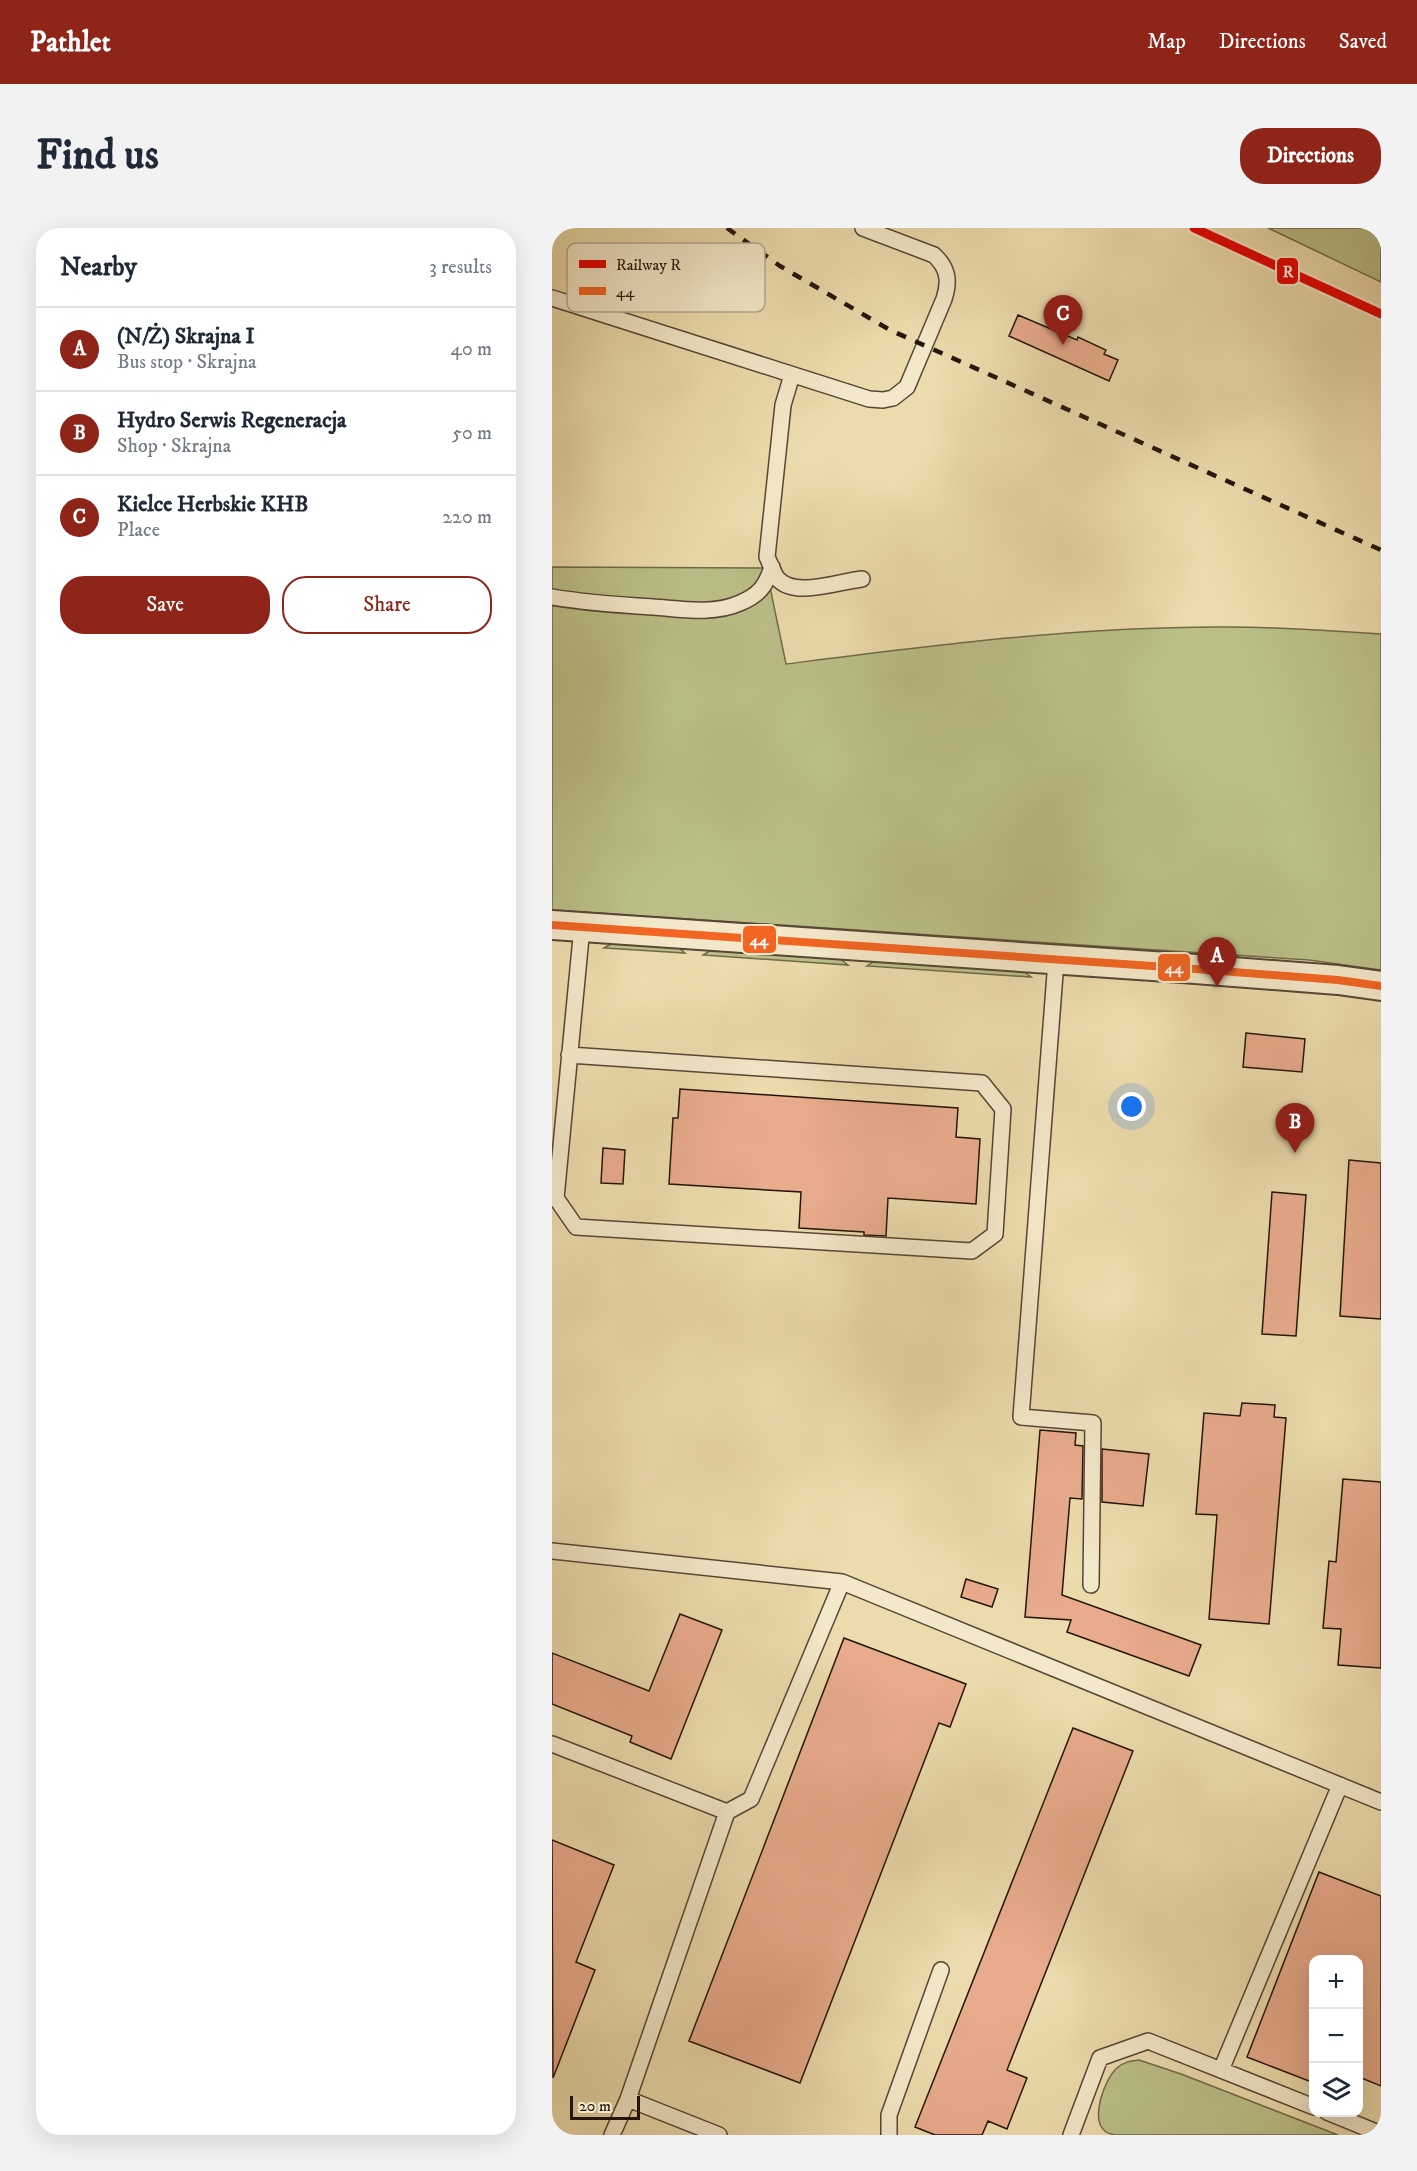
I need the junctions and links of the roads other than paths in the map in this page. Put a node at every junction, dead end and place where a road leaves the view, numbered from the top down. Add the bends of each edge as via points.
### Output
1 (863, 228) edge
2 (552, 298) edge
3 (567, 303) edge
4 (596, 312) edge
5 (792, 375) junction
6 (772, 567) junction
7 (862, 579) dead end
8 (552, 597) edge
9 (552, 925) edge
10 (582, 927) junction
11 (1056, 961) junction
12 (1381, 986) edge
13 (569, 1055) junction
14 (552, 1551) edge
15 (842, 1582) junction
16 (1091, 1585) dead end
17 (552, 1744) edge
18 (1340, 1785) junction
19 (1381, 1802) edge
20 (727, 1812) junction
21 (941, 1970) dead end
22 (1221, 2070) junction
23 (628, 2099) junction
24 (1309, 2105) edge
25 (1340, 2117) edge
26 (1381, 2134) edge
27 (612, 2135) edge
28 (719, 2135) edge
29 (890, 2135) edge
30 (1071, 2135) edge

1 - 5 lane via 934,255 947,274 944,299 907,387 893,398 869,399
2 - 3 lane
4 - 5 lane
5 - 6 lane via 783,405 777,460 767,557
6 - 7 lane via 777,577 793,588
6 - 8 lane via 759,592 739,604 710,610 582,603
9 - 10 street
10 - 11 street
10 - 13 lane
11 - 12 street
11 - 16 lane via 1021,1417 1093,1423
13 - 13 lane via 556,1198 576,1227 972,1251 995,1234 1003,1109 982,1083
14 - 15 lane
15 - 18 lane
15 - 20 lane via 751,1799
17 - 20 lane
18 - 19 lane
18 - 22 lane
20 - 23 lane
21 - 29 lane via 889,2115
22 - 24 lane
22 - 30 lane via 1148,2041 1100,2058
23 - 27 lane
23 - 28 lane
25 - 26 lane

